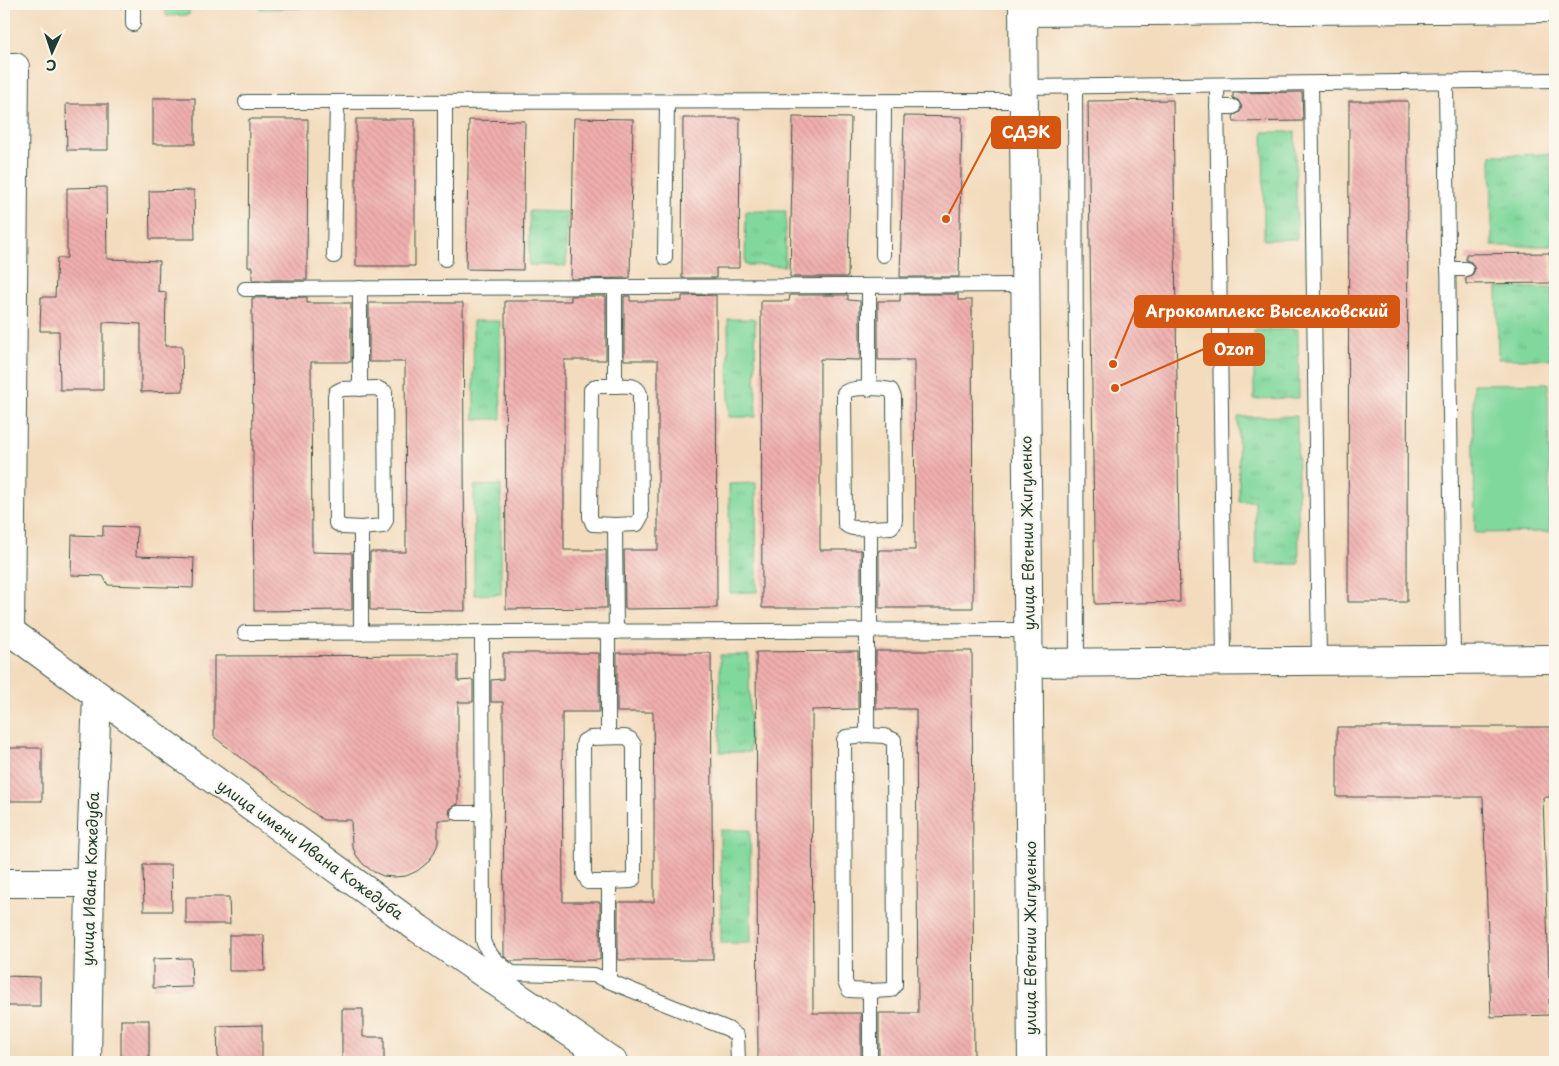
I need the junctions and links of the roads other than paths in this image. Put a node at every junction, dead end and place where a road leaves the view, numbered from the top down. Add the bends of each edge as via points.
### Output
1 (133, 4) edge
2 (1427, 6) edge
3 (1312, 7) edge
4 (1023, 8) edge
5 (1093, 8) edge
6 (1555, 8) edge
7 (133, 24) dead end
8 (10, 67) edge
9 (1555, 80) edge
10 (1446, 82) junction
11 (1311, 84) junction
12 (1217, 85) junction
13 (1075, 86) junction
14 (1024, 94) junction
15 (246, 102) dead end
16 (337, 102) junction
17 (445, 102) junction
18 (666, 102) junction
19 (884, 102) junction
20 (1217, 107) junction
21 (1233, 107) dead end
22 (883, 255) dead end
23 (334, 256) dead end
24 (665, 258) dead end
25 (445, 259) dead end
26 (1448, 269) junction
27 (1466, 269) dead end
28 (868, 286) junction
29 (1026, 286) junction
30 (614, 287) junction
31 (245, 288) dead end
32 (360, 288) junction
33 (615, 386) junction
34 (360, 389) junction
35 (869, 389) junction
36 (616, 525) junction
37 (360, 528) junction
38 (870, 528) junction
39 (7, 629) edge
40 (1029, 630) junction
41 (868, 631) junction
42 (482, 632) junction
43 (612, 632) junction
44 (245, 633) dead end
45 (361, 633) junction
46 (1555, 659) edge
47 (1453, 660) junction
48 (1319, 661) junction
49 (1077, 662) junction
50 (1224, 662) junction
51 (1029, 663) junction
52 (97, 695) junction
53 (867, 736) junction
54 (608, 737) junction
55 (458, 813) dead end
56 (483, 813) junction
57 (4, 882) edge
58 (609, 882) junction
59 (90, 883) junction
60 (609, 980) junction
61 (870, 991) junction
62 (87, 1062) edge
63 (613, 1062) edge
64 (738, 1062) edge
65 (870, 1062) edge
66 (1032, 1062) edge

1 - 7 lane
2 - 3 street
2 - 6 street
3 - 5 street
4 - 5 street
4 - 14 street, улица Евгении Жигуленко
8 - 39 street, улица имени Ивана Кожедуба
9 - 10 lane
10 - 11 lane
10 - 26 lane
11 - 12 lane
11 - 48 lane
12 - 13 lane
12 - 20 lane
13 - 14 lane
13 - 49 lane
14 - 19 lane
14 - 29 street, улица Евгении Жигуленко
15 - 16 lane
16 - 17 lane
16 - 23 lane
17 - 18 lane
17 - 25 lane
18 - 19 lane
18 - 24 lane
19 - 22 lane
20 - 21 lane
20 - 50 lane
26 - 27 lane
26 - 47 lane
28 - 29 lane
28 - 30 lane
28 - 35 lane
29 - 40 street, улица Евгении Жигуленко
30 - 32 lane
30 - 33 lane
31 - 32 lane
32 - 34 lane
33 - 36 lane via 636,387 640,394 640,520 637,524
33 - 36 lane via 597,386 590,390 590,517 593,524
34 - 37 lane via 342,388 335,396 336,523 342,528
34 - 37 lane via 377,388 385,392 386,520 383,526
35 - 38 lane via 891,390 894,394 894,524
35 - 38 lane via 850,389 844,393 844,520 848,527
36 - 43 lane
37 - 45 lane
38 - 41 lane
39 - 52 street, улица имени Ивана Кожедуба
40 - 41 lane
40 - 51 street, улица Евгении Жигуленко
41 - 43 lane
41 - 53 lane
42 - 43 lane
42 - 45 lane
42 - 56 lane
43 - 54 lane
44 - 45 lane
46 - 47 street
47 - 48 street
48 - 50 street
49 - 50 street
49 - 51 street
51 - 66 street, улица Евгении Жигуленко
52 - 59 street, улица Ивана Кожедуба
52 - 63 street, улица имени Ивана Кожедуба via 419,929
53 - 61 lane via 851,736 844,740 845,982 849,990
53 - 61 lane via 894,740 895,985 891,990
54 - 58 lane via 630,739 634,755 634,878 625,882
54 - 58 lane via 584,741 583,815 584,878 588,882
55 - 56 lane
56 - 60 lane via 483,940 488,952 512,973 584,974
57 - 59 street
58 - 60 lane
59 - 62 street, улица Ивана Кожедуба
60 - 64 lane via 733,1032 737,1036
61 - 65 lane

